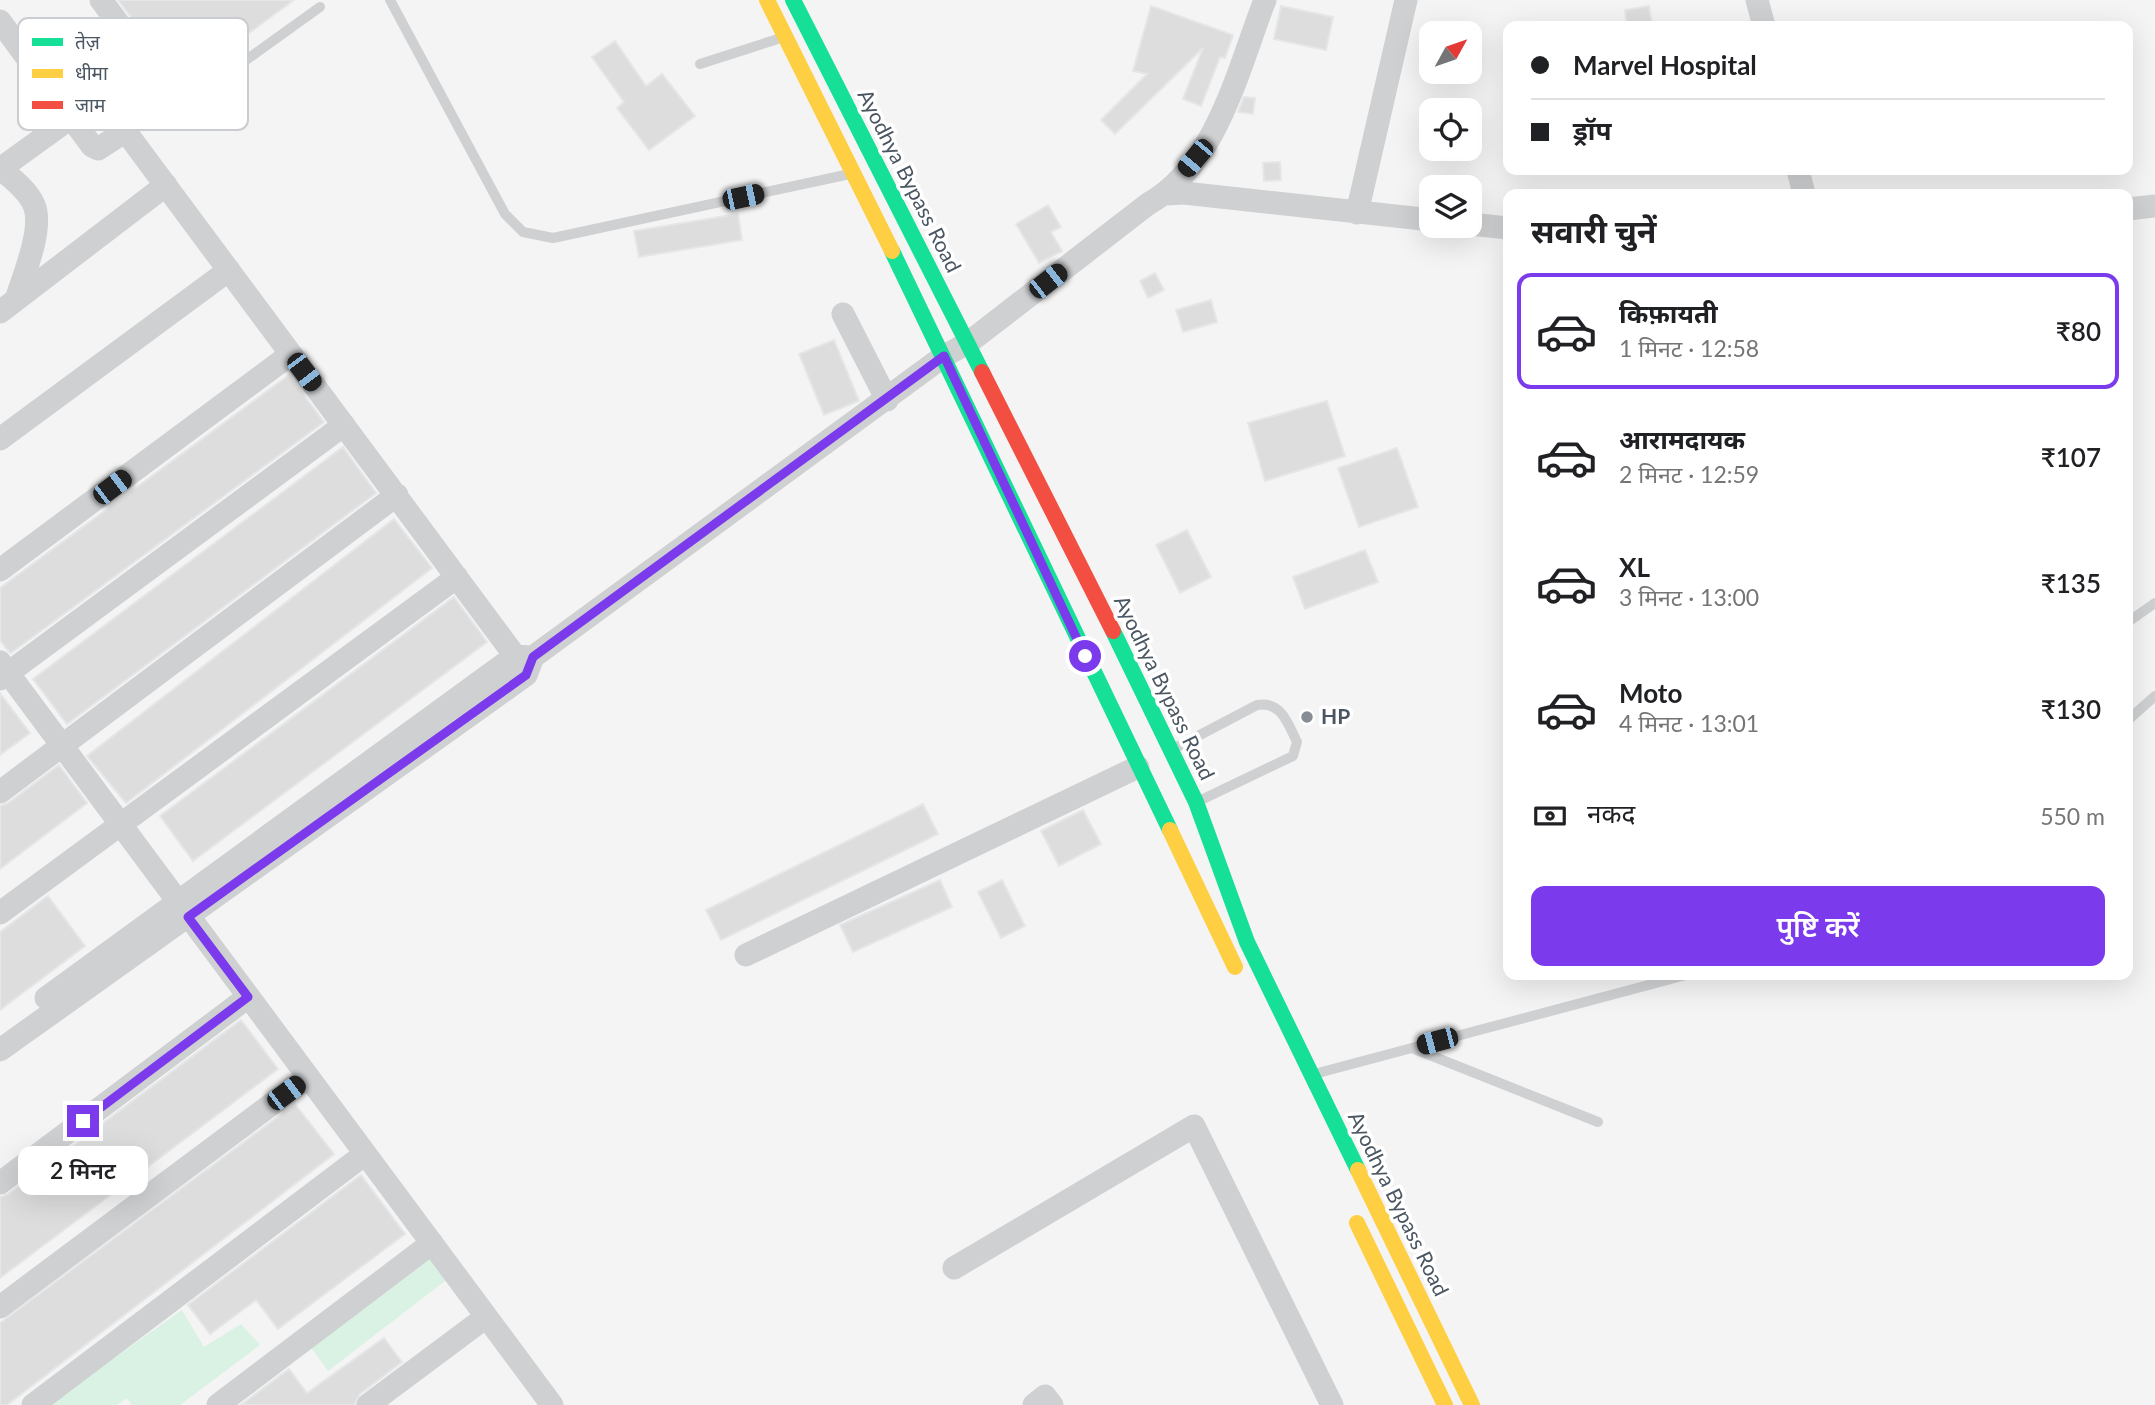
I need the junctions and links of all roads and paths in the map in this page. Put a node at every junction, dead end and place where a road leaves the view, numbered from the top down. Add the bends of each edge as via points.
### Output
1 (101, 0) edge
2 (390, 0) edge
3 (767, 0) edge
4 (793, 0) edge
5 (1265, 0) edge
6 (1406, 0) edge
7 (1757, 0) edge
8 (320, 7) dead end
9 (114, 18) edge
10 (1762, 21) edge
11 (3, 31) edge
12 (787, 36) junction
13 (18, 50) edge
14 (248, 59) edge
15 (700, 64) dead end
16 (54, 130) edge
17 (83, 130) edge
18 (1, 169) edge
19 (851, 173) junction
20 (166, 185) junction
21 (1166, 194) junction
22 (2155, 206) edge
23 (2133, 208) edge
24 (1357, 213) junction
25 (1419, 219) edge
26 (1482, 225) edge
27 (1503, 227) edge
28 (229, 270) junction
29 (8, 306) edge
30 (843, 314) dead end
31 (968, 343) junction
32 (291, 354) junction
33 (944, 356) junction
34 (887, 400) junction
35 (344, 425) junction
36 (0, 439) edge
37 (397, 495) junction
38 (0, 570) edge
39 (457, 577) junction
40 (2155, 603) edge
41 (2133, 618) edge
42 (524, 657) junction
43 (3, 671) edge
44 (2155, 696) edge
45 (2133, 716) edge
46 (62, 745) junction
47 (1155, 758) junction
48 (0, 792) edge
49 (1180, 810) junction
50 (121, 824) junction
51 (182, 910) junction
52 (0, 913) edge
53 (746, 955) dead end
54 (1667, 980) edge
55 (1242, 982) dead end
56 (248, 997) junction
57 (0, 1032) edge
58 (1412, 1048) junction
59 (0, 1050) edge
60 (1311, 1074) junction
61 (308, 1077) junction
62 (1598, 1122) dead end
63 (365, 1154) junction
64 (0, 1183) edge
65 (1350, 1209) dead end
66 (432, 1243) junction
67 (954, 1268) dead end
68 (0, 1307) edge
69 (486, 1317) junction
70 (33, 1405) edge
71 (218, 1405) edge
72 (368, 1405) edge
73 (552, 1405) edge
74 (1332, 1405) edge
75 (1445, 1405) edge
76 (1472, 1405) edge

1 - 9 street
2 - 19 lane via 505,214 523,232 553,238
3 - 12 main road, Ayodhya Bypass Road
4 - 31 main road, Ayodhya Bypass Road
5 - 21 street via 1209,141
6 - 24 street
7 - 10 street
8 - 14 lane
11 - 13 street
12 - 15 lane
12 - 19 main road, Ayodhya Bypass Road
16 - 18 street
17 - 20 street via 98,149 125,132
18 - 29 street via 35,206 35,236
19 - 33 main road, Ayodhya Bypass Road
20 - 28 street
20 - 29 street
21 - 24 street
21 - 31 street
22 - 23 street
24 - 25 street
26 - 27 street
28 - 32 street
28 - 36 street
30 - 34 street
31 - 33 street
31 - 47 main road, Ayodhya Bypass Road
32 - 35 street
32 - 38 street
33 - 34 street
33 - 47 main road, Ayodhya Bypass Road
34 - 42 street
35 - 37 street
35 - 43 street
37 - 39 street
37 - 46 street
39 - 42 street
39 - 50 street
40 - 41 lane
42 - 51 street via 526,675
43 - 46 street
44 - 45 lane
46 - 48 street
46 - 50 street
47 - 49 main road, Ayodhya Bypass Road
47 - 49 main road, Ayodhya Bypass Road
47 - 49 lane via 1264,704 1279,709 1297,742 1288,761
47 - 53 street
49 - 55 main road, Ayodhya Bypass Road
49 - 60 main road, Ayodhya Bypass Road
50 - 51 street
50 - 52 street
51 - 56 street
51 - 57 street
51 - 59 street
54 - 58 lane
56 - 61 street
56 - 64 street
58 - 60 lane
58 - 62 lane
60 - 76 main road, Ayodhya Bypass Road
61 - 63 street
61 - 68 street
63 - 66 street
63 - 70 street
65 - 75 main road
66 - 69 street
66 - 71 street
67 - 74 street via 1194,1126
69 - 72 street
69 - 73 street

